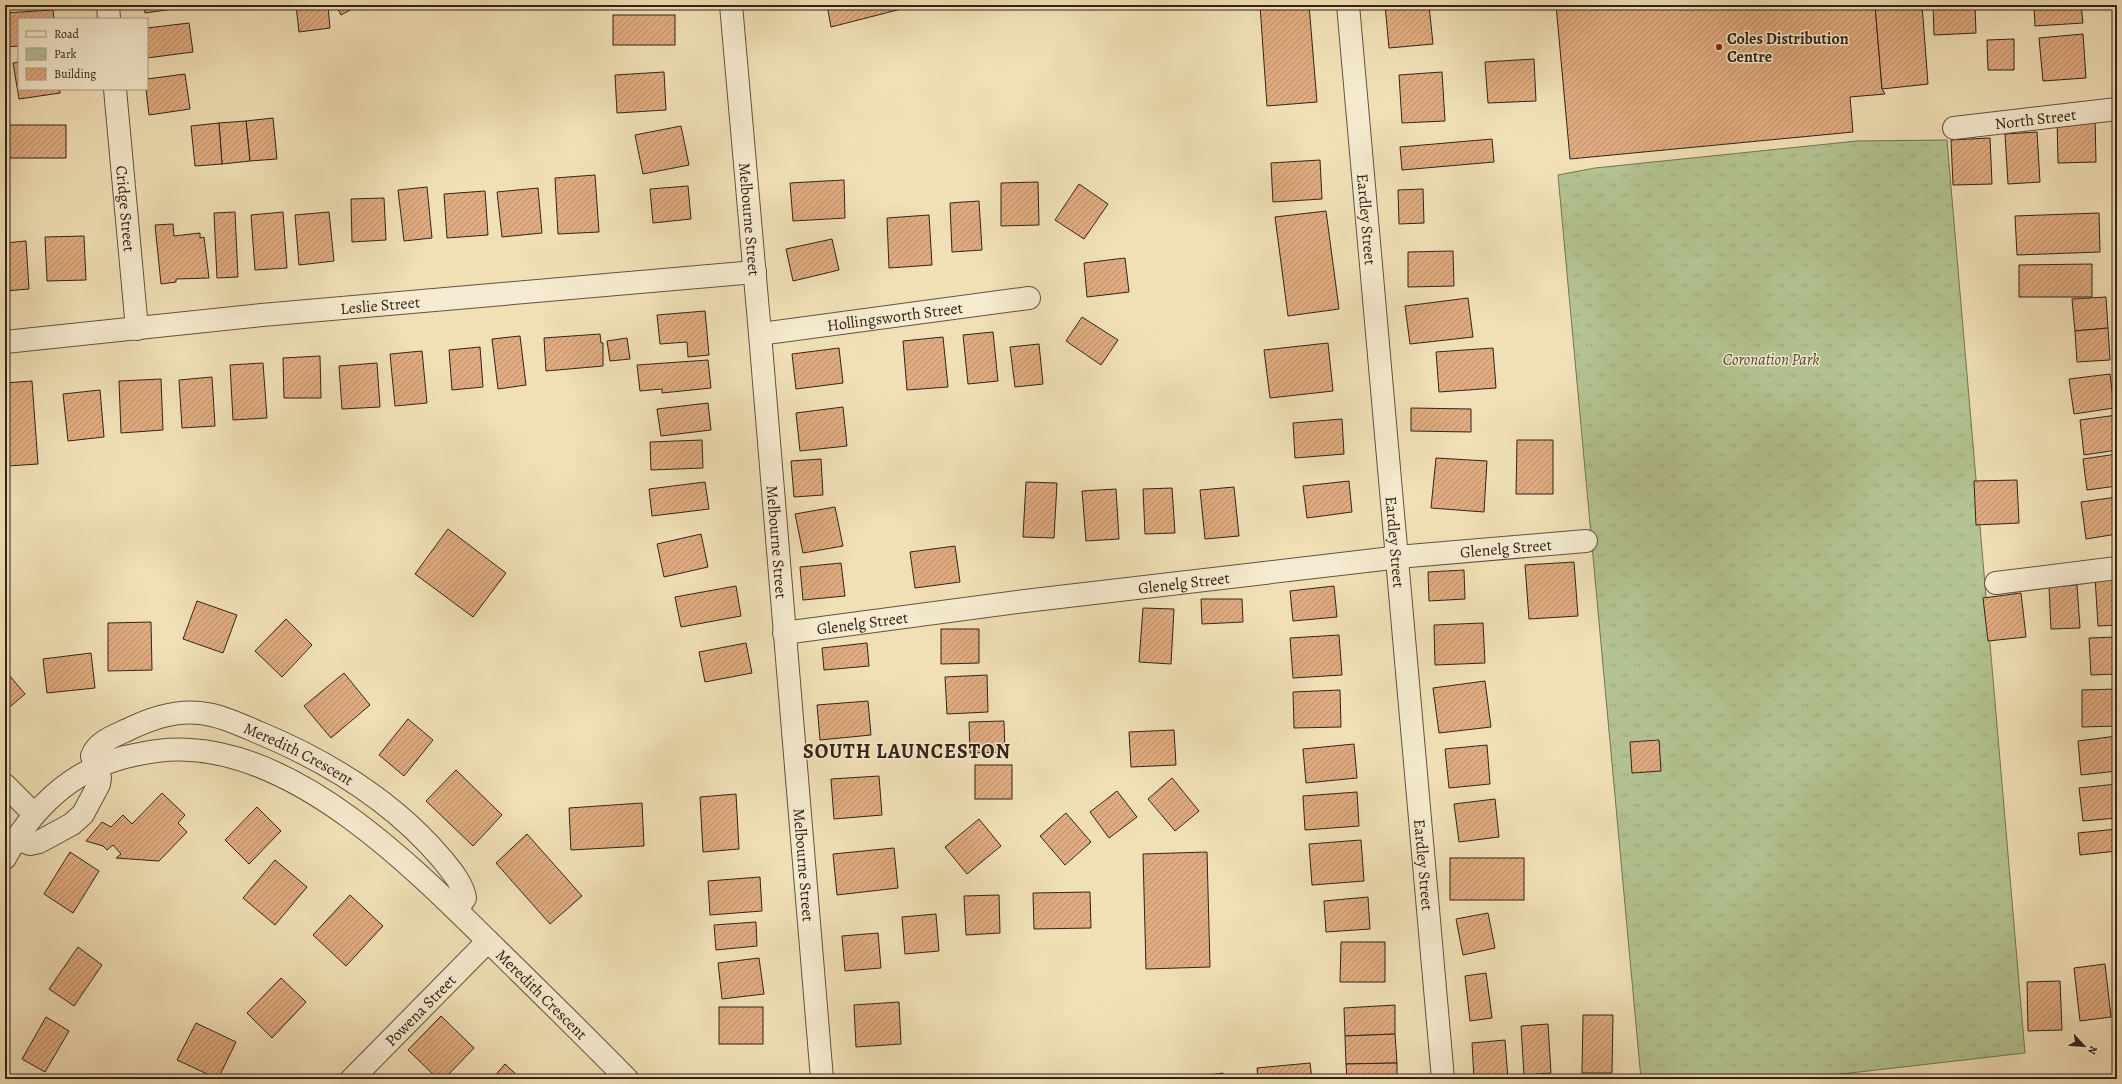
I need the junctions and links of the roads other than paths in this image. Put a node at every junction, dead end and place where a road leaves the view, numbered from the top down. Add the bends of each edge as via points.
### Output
1 (108, 5) edge
2 (731, 5) edge
3 (1348, 5) edge
4 (109, 18) edge
5 (115, 90) edge
6 (2117, 109) edge
7 (1954, 128) dead end
8 (755, 272) junction
9 (1029, 298) dead end
10 (137, 329) junction
11 (760, 334) junction
12 (5, 342) edge
13 (1586, 541) dead end
14 (1398, 557) junction
15 (2117, 568) edge
16 (1996, 583) dead end
17 (784, 633) junction
18 (97, 767) junction
19 (5, 785) edge
20 (34, 814) junction
21 (16, 839) junction
22 (5, 858) edge
23 (457, 910) junction
24 (488, 941) junction
25 (352, 1079) edge
26 (627, 1079) edge
27 (822, 1079) edge
28 (1443, 1079) edge

1 - 4 street
2 - 8 street, Melbourne Street
3 - 14 street, Eardley Street
5 - 10 street, Cridge Street
6 - 7 street, North Street
8 - 10 street, Leslie Street via 262,315
8 - 11 street, Melbourne Street
9 - 11 street, Hollingsworth Street
10 - 12 street, Leslie Street
11 - 17 street, Melbourne Street
13 - 14 street, Glenelg Street
14 - 17 street, Glenelg Street via 1024,601
14 - 28 street, Eardley Street
15 - 16 street
17 - 27 street, Melbourne Street
18 - 20 street, Meredith Crescent via 70,782
18 - 21 street via 99,784 78,819 39,842 30,844
18 - 23 street, Meredith Crescent via 114,760 168,749 218,754 270,771 298,785 350,818
18 - 23 street, Meredith Crescent via 92,756 96,748 138,724 160,717 182,712 201,713 237,723 326,764 351,779 389,808 431,846 451,870 464,891 465,898
19 - 20 street
20 - 21 street, Meredith Crescent
21 - 22 street, Meredith Crescent
23 - 24 street, Meredith Crescent
24 - 25 street, Powena Street
24 - 26 street, Meredith Crescent

